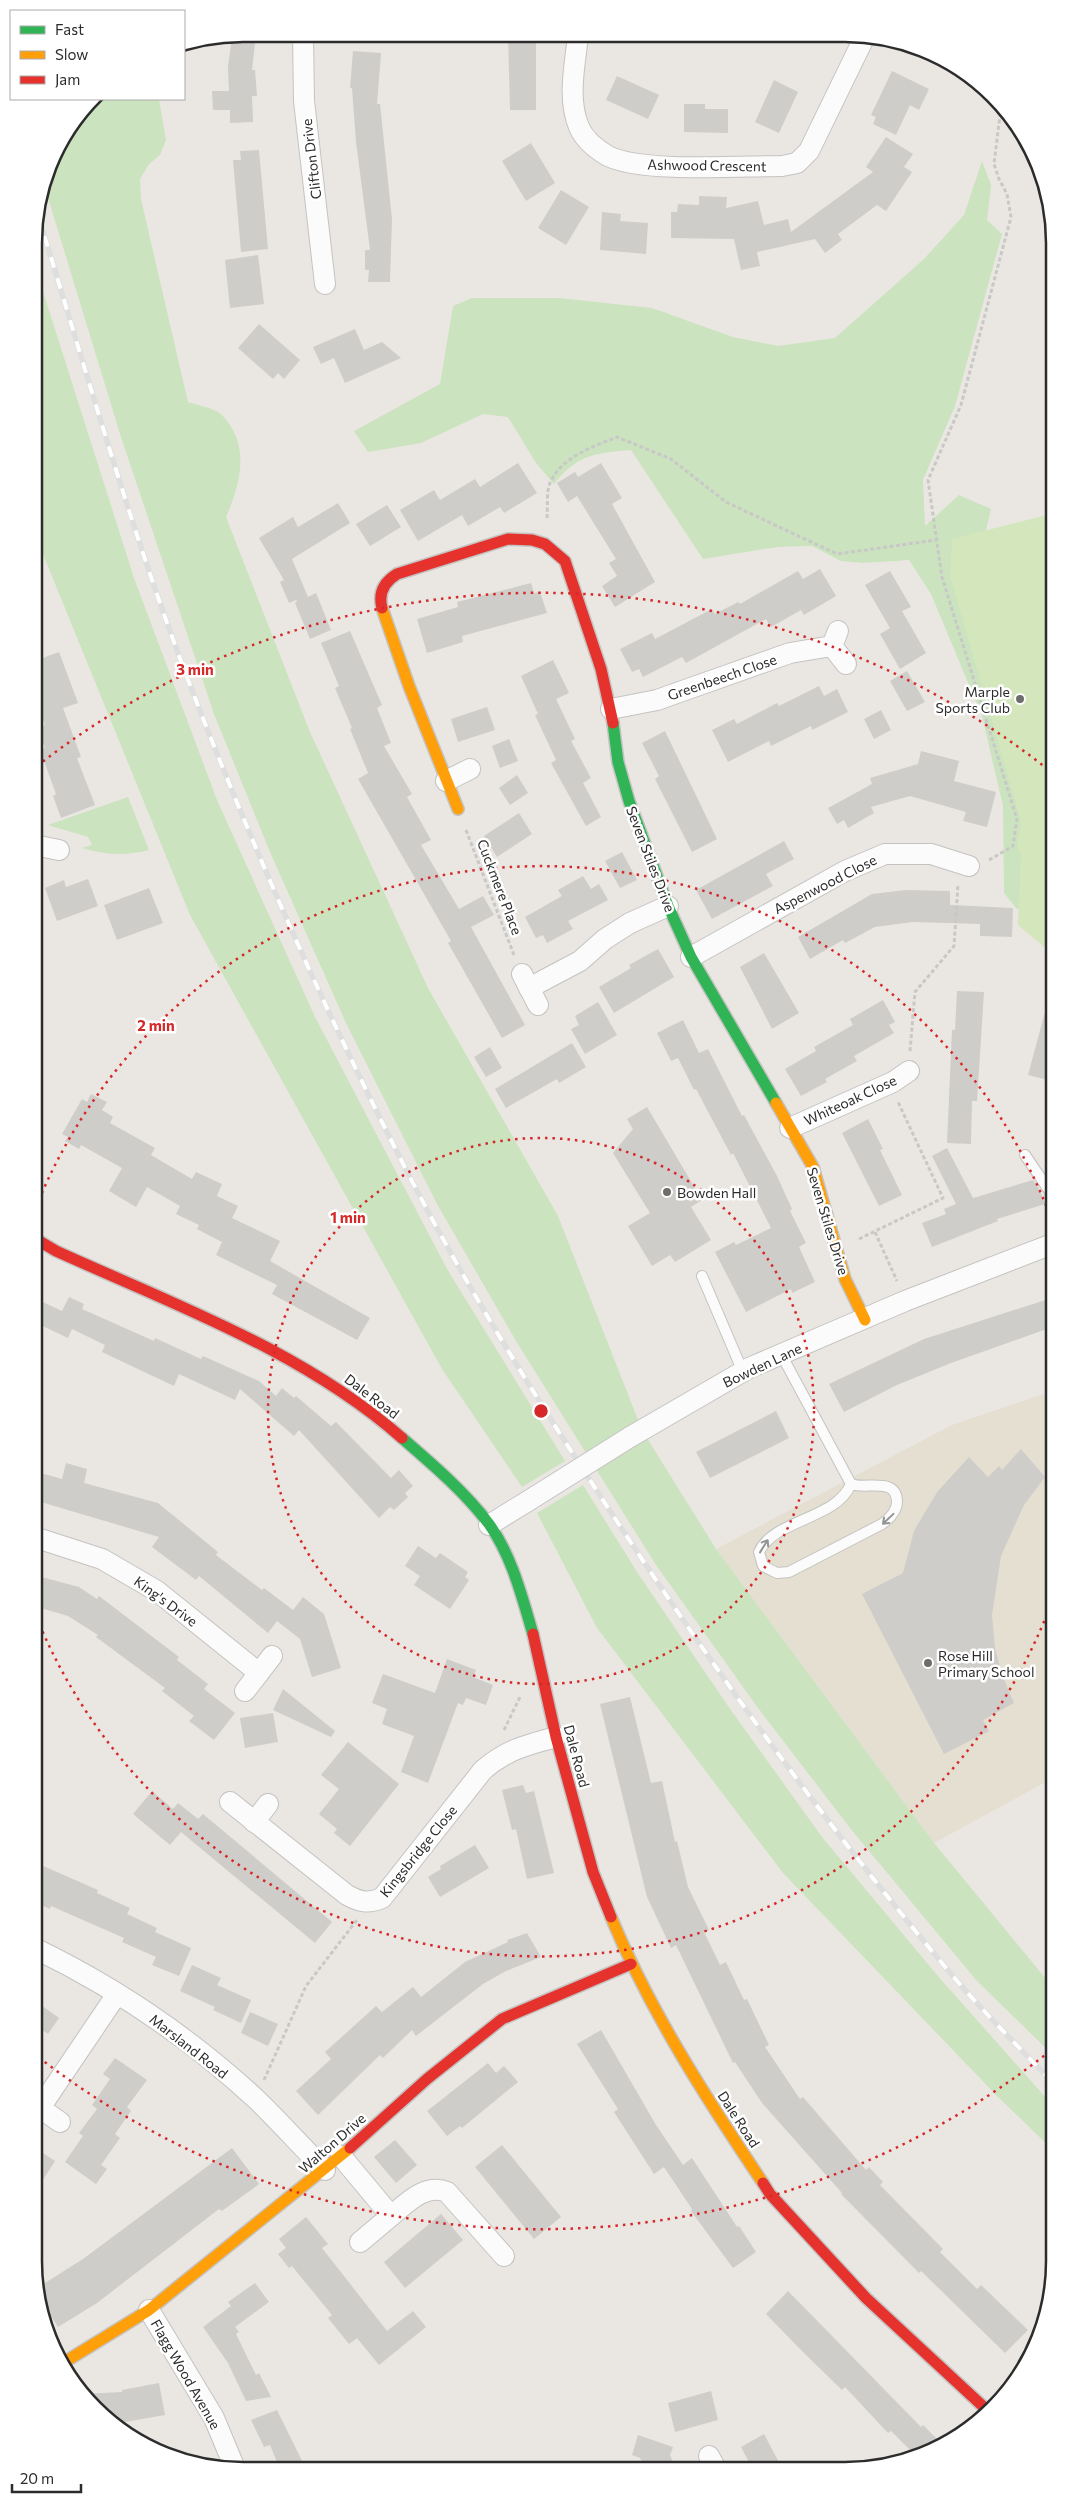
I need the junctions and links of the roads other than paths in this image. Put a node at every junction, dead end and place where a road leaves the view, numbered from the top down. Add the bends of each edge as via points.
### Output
1 (303, 42) edge
2 (577, 42) edge
3 (861, 43) edge
4 (325, 284) dead end
5 (846, 664) dead end
6 (611, 710) junction
7 (470, 769) dead end
8 (446, 781) junction
9 (458, 809) road end
10 (42, 847) edge
11 (59, 850) dead end
12 (964, 865) road end
13 (668, 906) junction
14 (691, 958) junction
15 (529, 989) road end
16 (901, 1076) road end
17 (790, 1128) junction
18 (1026, 1155) dead end
19 (1046, 1185) edge
20 (42, 1243) edge
21 (1046, 1247) edge
22 (702, 1276) dead end
23 (865, 1320) junction
24 (781, 1354) junction
25 (743, 1372) junction
26 (850, 1481) junction
27 (489, 1525) junction
28 (42, 1540) edge
29 (272, 1656) dead end
30 (259, 1672) junction
31 (245, 1691) dead end
32 (556, 1737) junction
33 (230, 1802) dead end
34 (268, 1804) dead end
35 (254, 1822) junction
36 (42, 1952) edge
37 (631, 1964) junction
38 (117, 1994) junction
39 (42, 2099) edge
40 (42, 2109) edge
41 (60, 2122) dead end
42 (340, 2156) junction
43 (325, 2170) junction
44 (391, 2216) junction
45 (360, 2242) dead end
46 (504, 2256) dead end
47 (149, 2310) junction
48 (68, 2359) edge
49 (984, 2407) edge
50 (232, 2461) edge

1 - 4 street, Clifton Drive via 304,101
2 - 3 street, Ashwood Crescent via 572,83 578,126 590,143 608,156 651,165 782,166 796,162 809,151
5 - 6 street, Greenbeech Close via 835,638 657,700
6 - 8 street, Seven Stiles Drive via 602,669 564,561 545,544 508,539 397,574 378,584 381,605
6 - 13 street, Seven Stiles Drive via 618,762 629,801
7 - 8 street
8 - 9 street
10 - 11 street
12 - 14 street, Aspenwood Close via 930,854 885,854 846,871
13 - 14 street, Seven Stiles Drive
13 - 15 street via 630,923 580,961
14 - 17 street, Seven Stiles Drive
16 - 17 street, Whiteoak Close
17 - 23 street, Seven Stiles Drive via 813,1167 845,1279
18 - 19 lane
20 - 27 street, Dale Road via 265,1346 326,1380 384,1422 440,1471
21 - 23 street, Bowden Lane
22 - 25 lane
23 - 24 street, Bowden Lane
24 - 25 street, Bowden Lane
24 - 26 lane
25 - 27 street, Bowden Lane, bridge via 630,1437
26 -> 26 lane via 863,1487 881,1485 890,1488 897,1503 890,1519 789,1572 777,1573 763,1566 760,1552 770,1538 835,1504 847,1494
27 - 32 street, Dale Road via 515,1574 538,1649
28 - 30 street, King's Drive via 102,1559 157,1591
29 - 30 street
30 - 31 street
32 - 35 street, Kingsbridge Close via 514,1749 483,1770 382,1898 371,1903 347,1895
32 - 37 street, Dale Road via 593,1872
33 - 35 street, Kingsbridge Close
34 - 35 street
36 - 38 street, Marsland Road
37 - 42 street, Walton Drive via 502,2019 426,2079
37 - 49 street, Dale Road via 710,2104 770,2194 866,2298
38 - 39 street
38 - 43 street, Marsland Road via 179,2034 256,2099
40 - 41 street
42 - 43 street, Walton Drive
42 - 44 street
43 - 47 street, Walton Drive
44 - 45 street
44 - 46 street via 420,2193 439,2189 454,2197
47 - 48 street, Walton Drive
47 - 50 street, Flagg Wood Avenue via 214,2418

